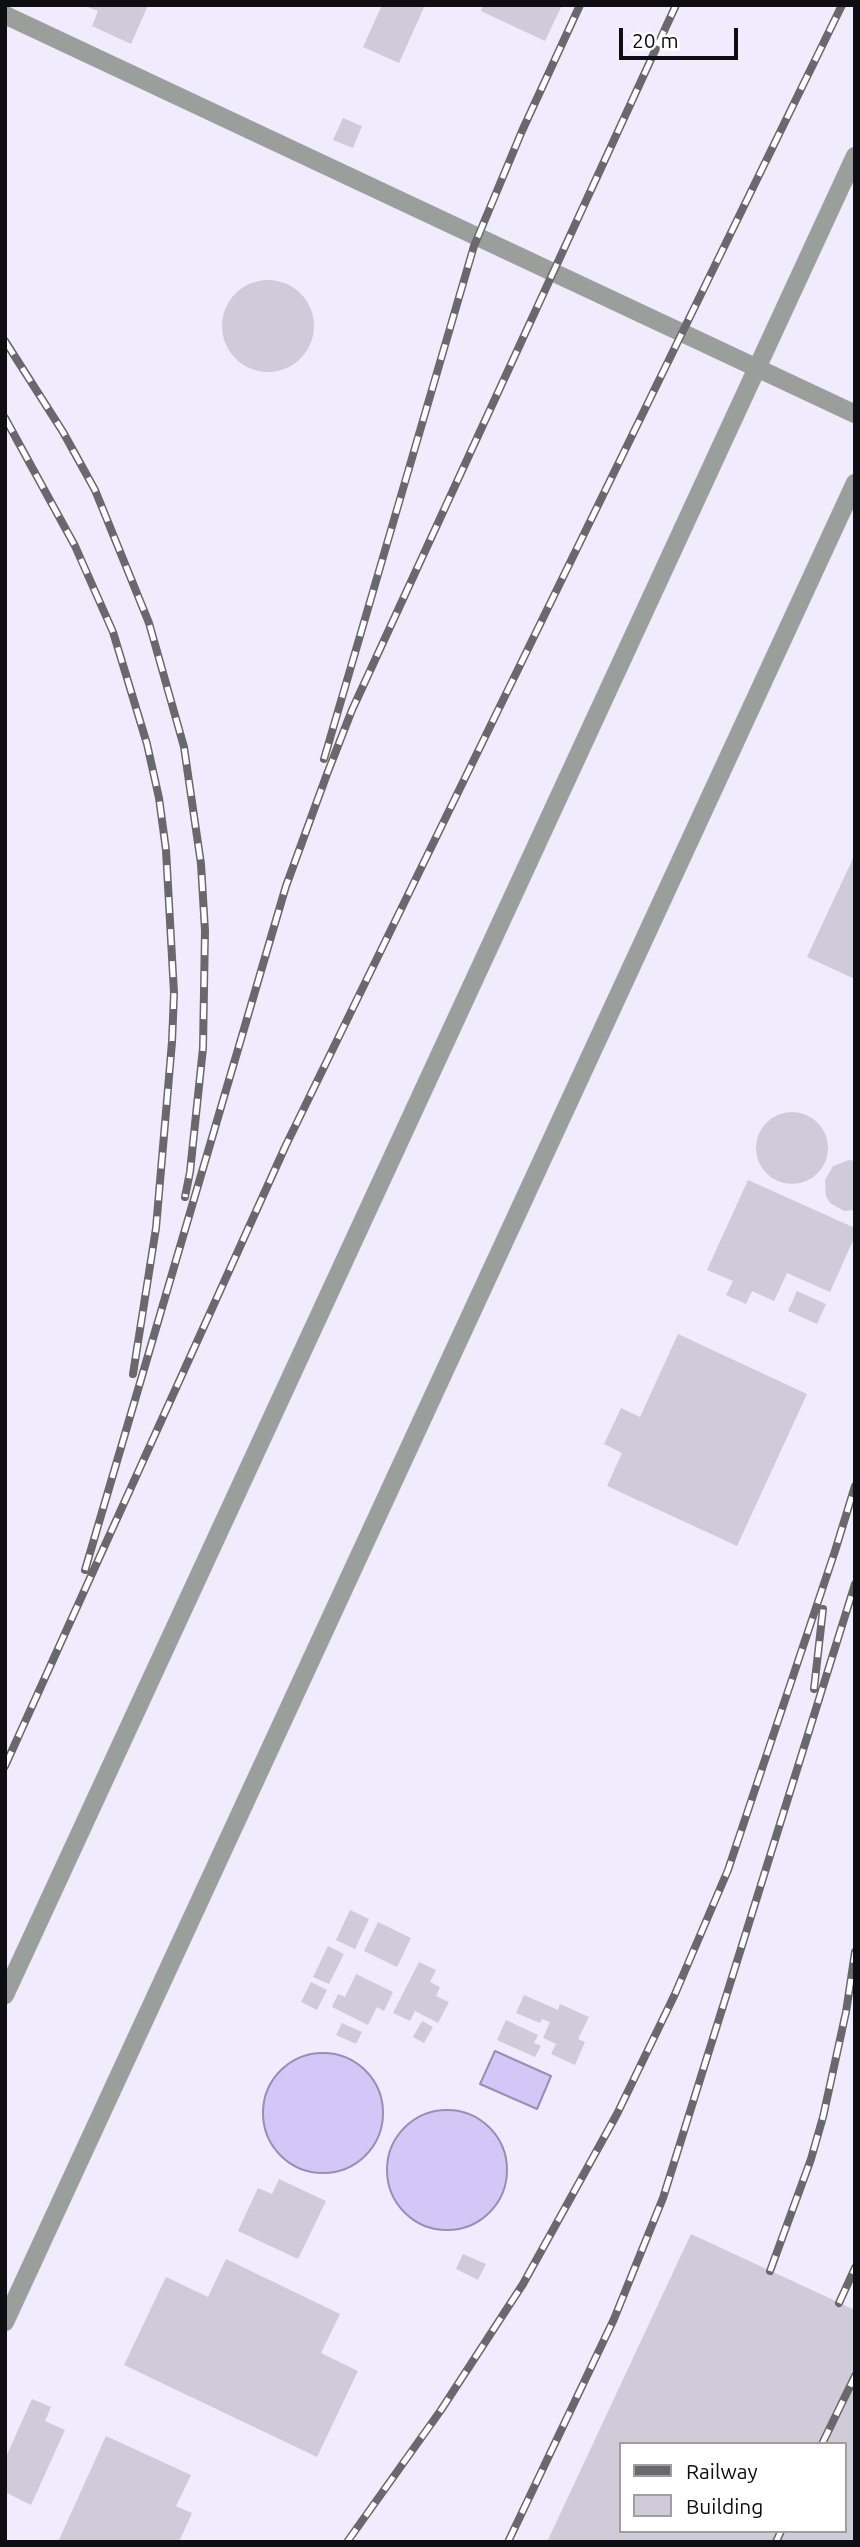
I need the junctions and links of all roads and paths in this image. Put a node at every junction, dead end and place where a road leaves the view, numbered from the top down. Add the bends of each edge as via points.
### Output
1 (5, 15) edge
2 (855, 156) edge
3 (756, 367) junction
4 (855, 414) edge
5 (855, 483) edge
6 (5, 1995) edge
7 (5, 2322) edge

1 - 3 lane
2 - 3 lane
3 - 4 lane
3 - 6 lane
5 - 7 lane

